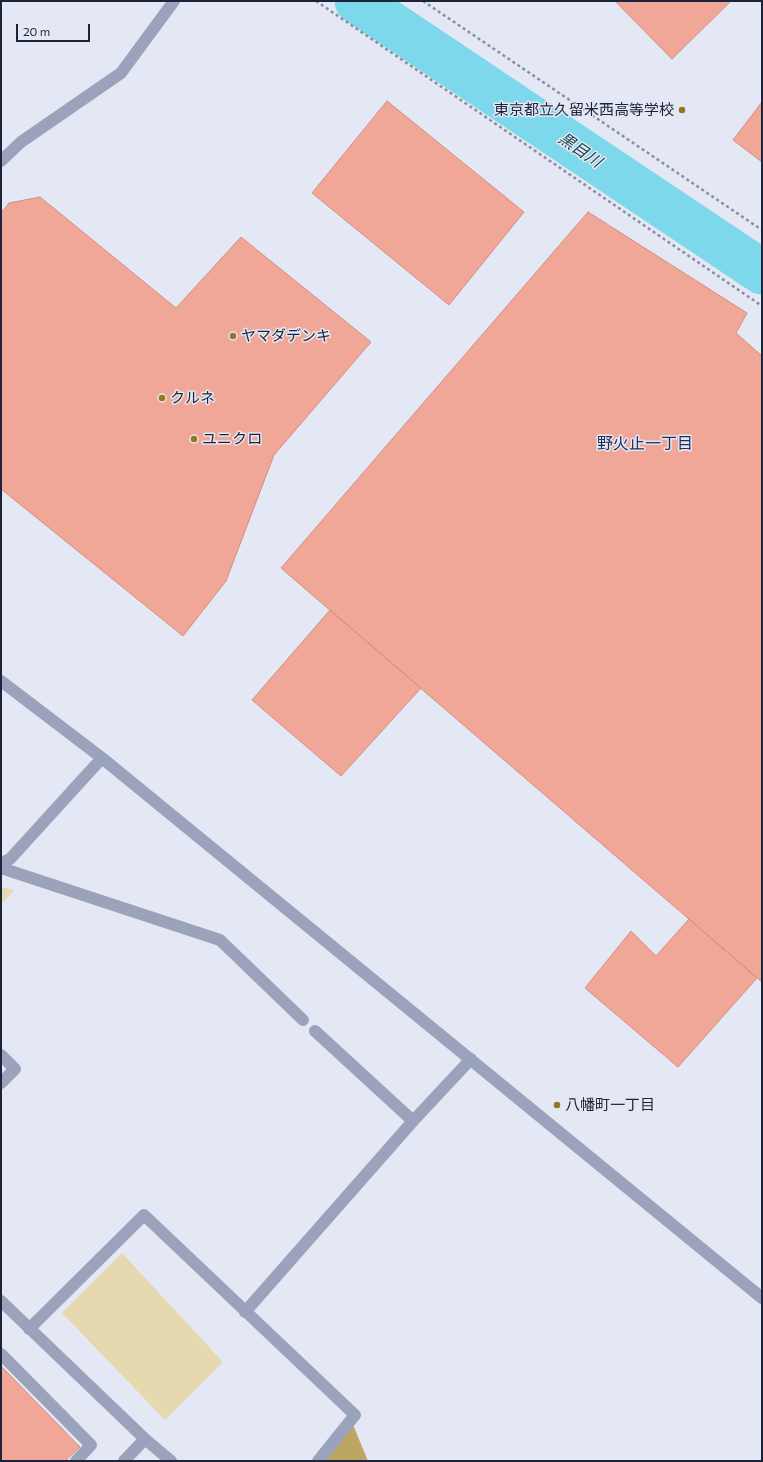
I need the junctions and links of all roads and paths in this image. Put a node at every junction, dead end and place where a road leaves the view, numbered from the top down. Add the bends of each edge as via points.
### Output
1 (174, 1) edge
2 (316, 1) edge
3 (423, 1) edge
4 (1, 160) edge
5 (762, 230) edge
6 (762, 306) edge
7 (1, 682) edge
8 (102, 758) junction
9 (1, 863) edge
10 (1, 868) edge
11 (302, 1020) dead end
12 (315, 1031) dead end
13 (1, 1055) edge
14 (471, 1059) junction
15 (1, 1083) edge
16 (413, 1121) junction
17 (762, 1298) edge
18 (1, 1301) edge
19 (245, 1312) junction
20 (29, 1329) junction
21 (1, 1354) edge
22 (145, 1439) junction
23 (76, 1461) edge
24 (124, 1461) edge
25 (171, 1461) edge
26 (318, 1461) edge

1 - 4 street via 121,73 21,142
2 - 6 path
3 - 5 path
7 - 8 street
8 - 9 street via 10,859
8 - 14 street
10 - 11 street via 220,940
12 - 16 street
13 - 15 street via 15,1069
14 - 16 street
14 - 17 street
16 - 19 street
18 - 20 street
19 - 20 street via 144,1215
19 - 26 street via 354,1415
20 - 22 street
21 - 23 street via 91,1445
22 - 24 street
22 - 25 street

